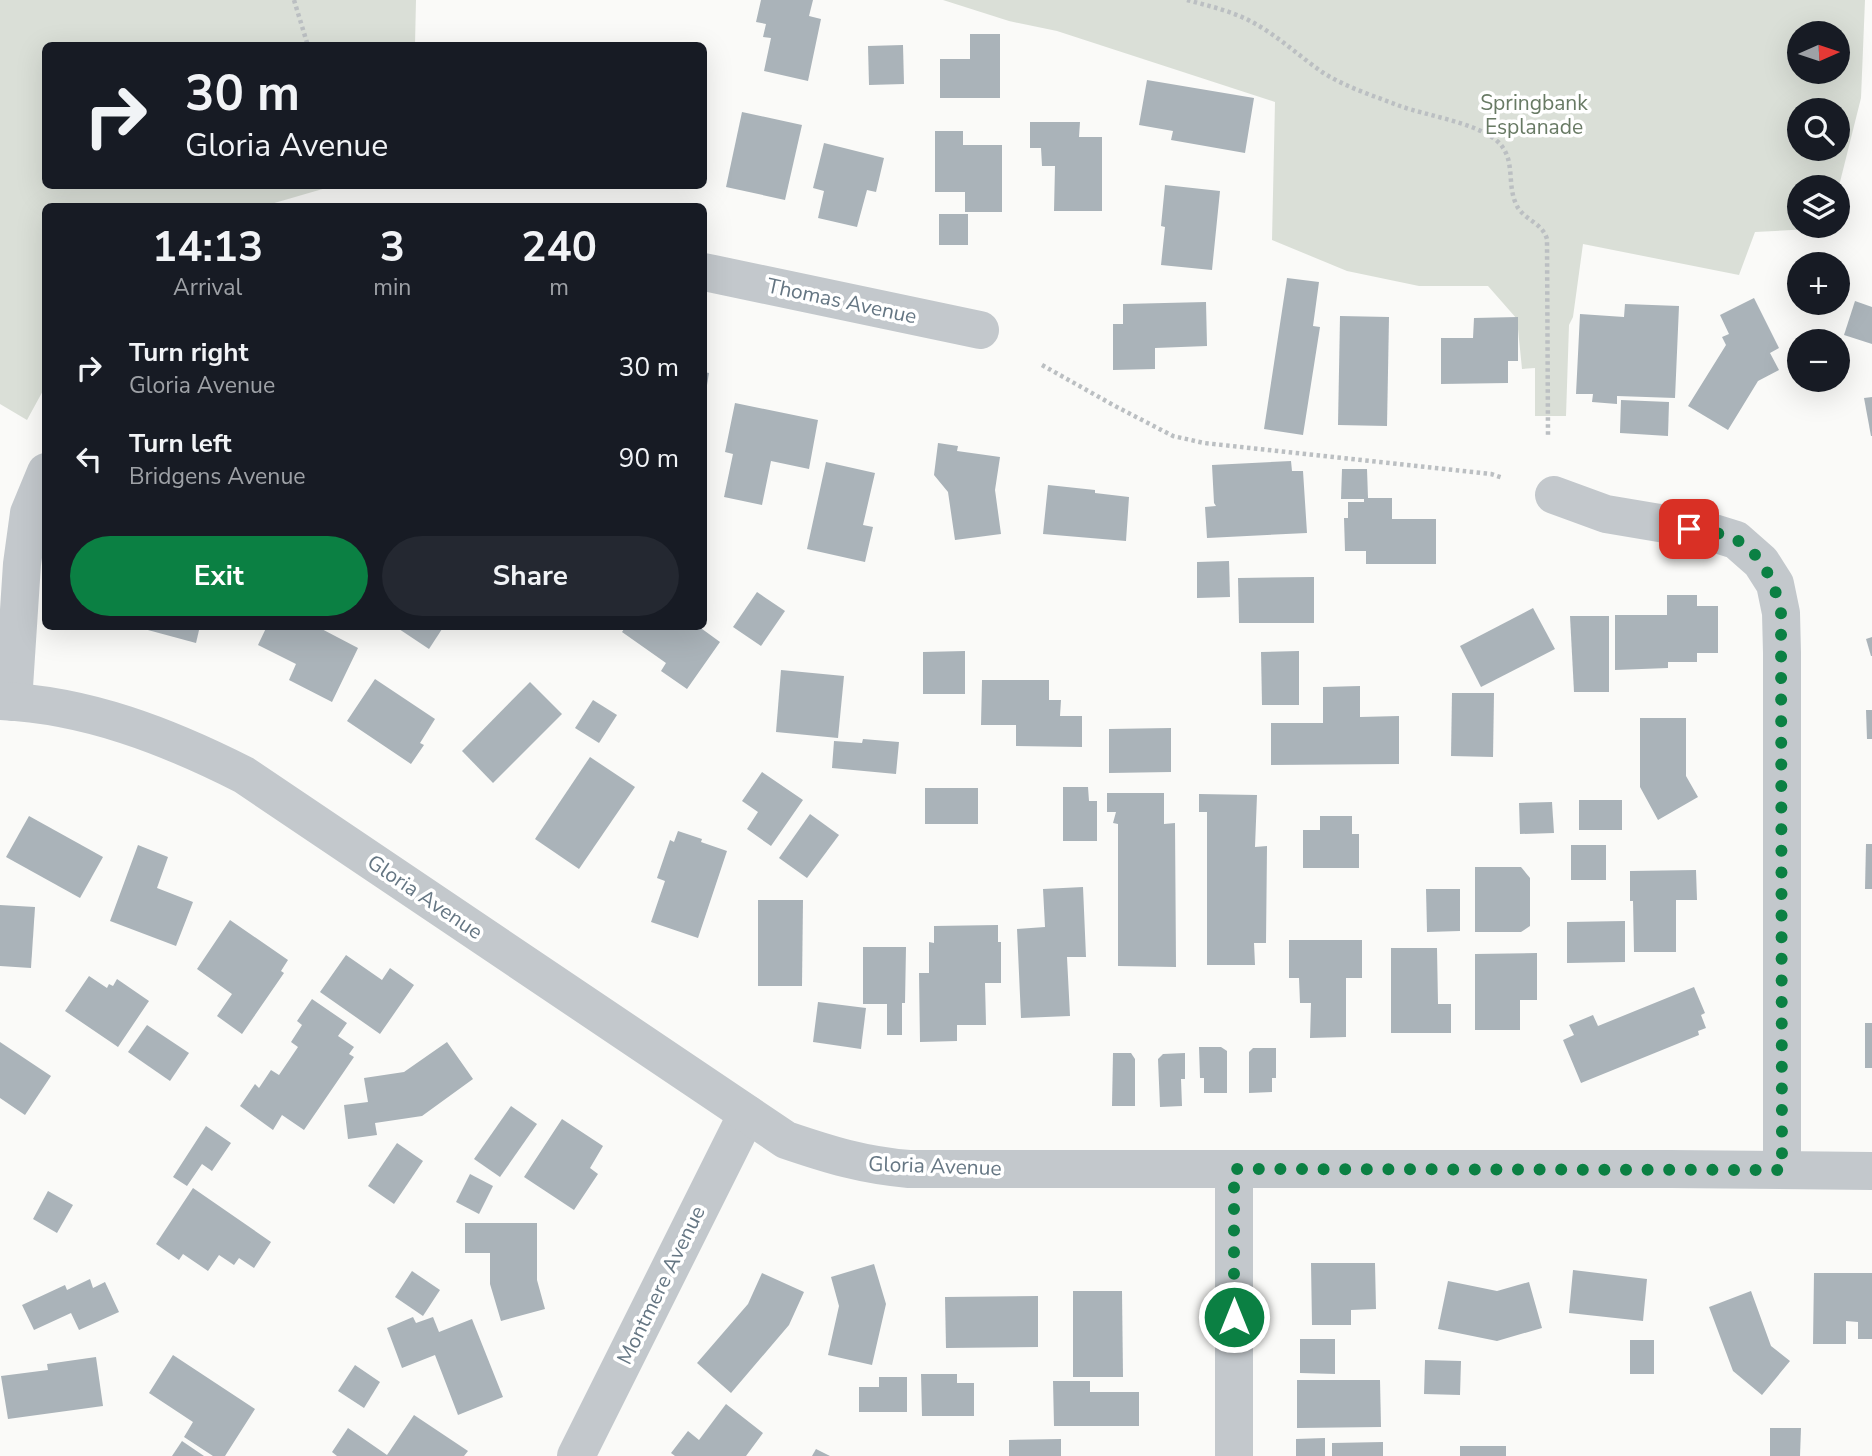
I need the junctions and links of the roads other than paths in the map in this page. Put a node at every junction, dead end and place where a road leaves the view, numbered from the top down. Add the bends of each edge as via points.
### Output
1 (707, 273) edge
2 (980, 330) dead end
3 (42, 482) edge
4 (1554, 495) dead end
5 (6, 701) edge
6 (747, 1114) junction
7 (1234, 1169) junction
8 (1782, 1170) junction
9 (1872, 1171) edge
10 (576, 1456) edge
11 (1234, 1456) edge

1 - 2 street, Thomas Avenue
3 - 5 street via 29,513
4 - 8 street via 1606,514 1736,540 1761,562 1775,584 1782,653
5 - 6 street, Gloria Avenue via 120,722 244,775
6 - 7 street, Gloria Avenue via 786,1140 870,1166
6 - 10 street, Montmere Avenue
7 - 8 street, Gloria Avenue
7 - 11 street
8 - 9 street, Gloria Avenue

